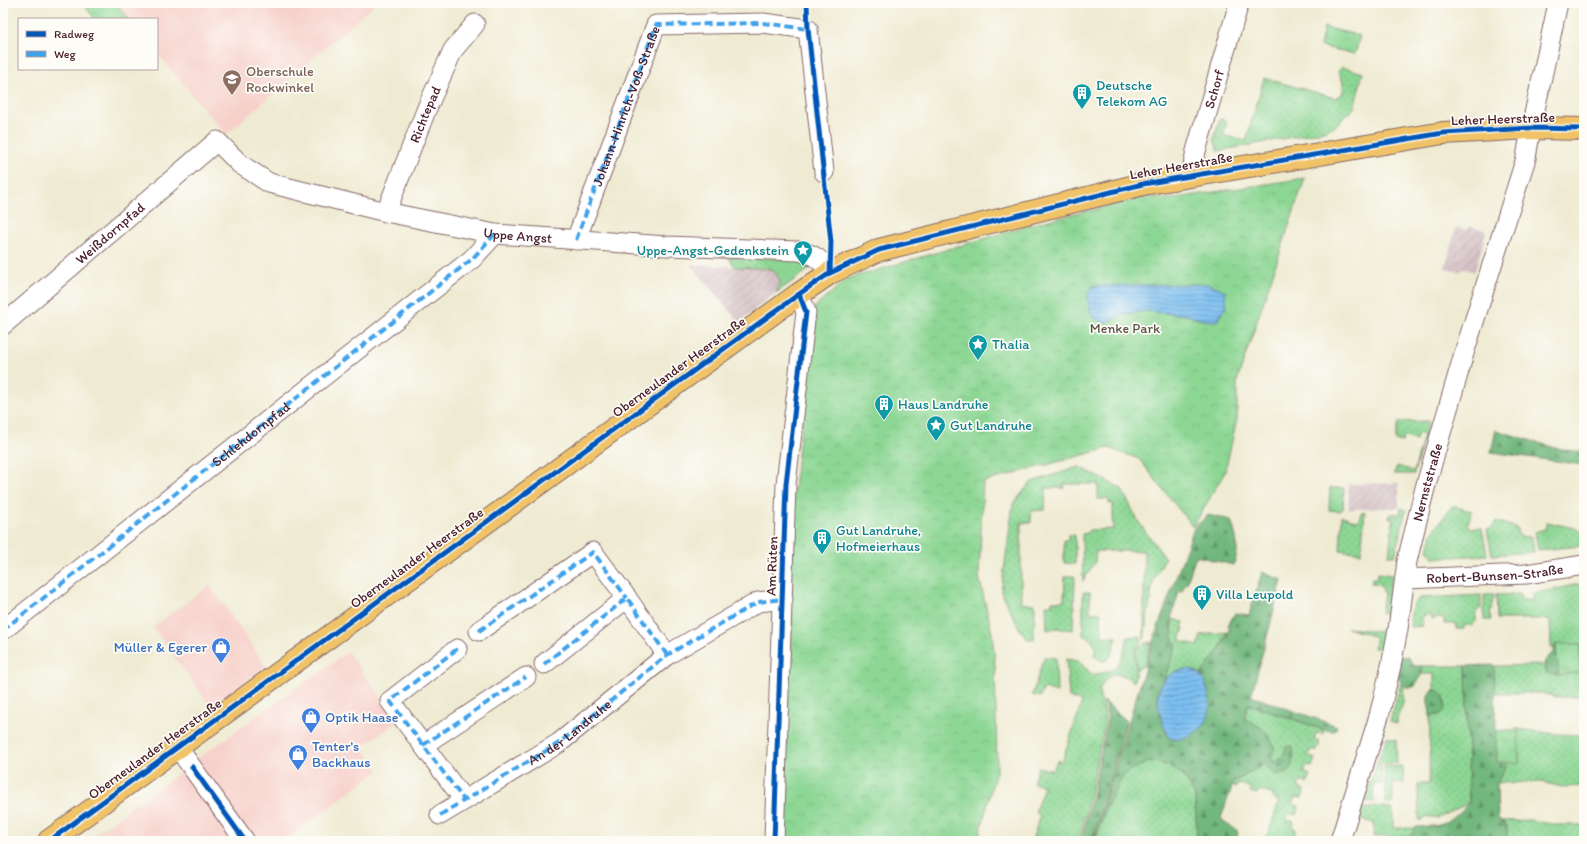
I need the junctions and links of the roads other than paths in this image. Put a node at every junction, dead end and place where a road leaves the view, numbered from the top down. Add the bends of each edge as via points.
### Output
1 (1239, 3) edge
2 (1558, 3) edge
3 (475, 24) dead end
4 (1531, 128) junction
5 (1584, 129) edge
6 (217, 141) joint
7 (824, 172) dead end
8 (1191, 175) junction
9 (386, 212) junction
10 (494, 234) junction
11 (576, 240) junction
12 (830, 273) junction
13 (799, 294) junction
14 (3, 325) edge
15 (1584, 566) edge
16 (1405, 579) junction
17 (627, 598) junction
18 (783, 599) junction
19 (3, 630) edge
20 (479, 631) dead end
21 (457, 649) dead end
22 (668, 655) junction
23 (544, 664) dead end
24 (526, 677) dead end
25 (423, 745) junction
26 (178, 748) junction
27 (464, 800) junction
28 (440, 815) dead end
29 (49, 841) edge
30 (245, 841) edge
31 (774, 841) edge
32 (1340, 841) edge

1 - 8 street, Schorf
2 - 4 street, Nernststraße
3 - 9 street, Richtepad via 453,50
4 - 5 main road, Leher Heerstraße
4 - 8 main road, Leher Heerstraße via 1443,133
4 - 16 street, Nernststraße via 1526,158 1465,350 1425,488
6 - 9 street, Uppe Angst via 240,164 269,183
6 - 14 street, Weißdornpfad
7 - 11 street, Johann-Hinrich-Voß-Straße via 808,30 763,23 656,25
8 - 12 main road, Leher Heerstraße via 1143,184 879,250
9 - 10 street, Uppe Angst
10 - 11 street, Uppe Angst
10 - 19 street, Schlehdornpfad via 472,259
11 - 12 street, Uppe Angst via 799,251 820,260
12 - 13 main road, Leher Heerstraße
13 - 18 street, Am Rüten via 806,312 786,484
13 - 26 main road, Oberneulander Heerstraße
15 - 16 street, Robert-Bunsen-Straße via 1526,574
16 - 32 street, Nernststraße via 1398,629 1381,709
17 - 20 street via 593,552
17 - 22 street
17 - 23 street
18 - 22 street, An der Landruhe via 758,602
18 - 31 street, Am Rüten
21 - 25 street via 390,701
22 - 27 street, An der Landruhe via 559,743
24 - 25 street
25 - 27 street
26 - 29 main road, Oberneulander Heerstraße
26 - 30 street
27 - 28 street, An der Landruhe

